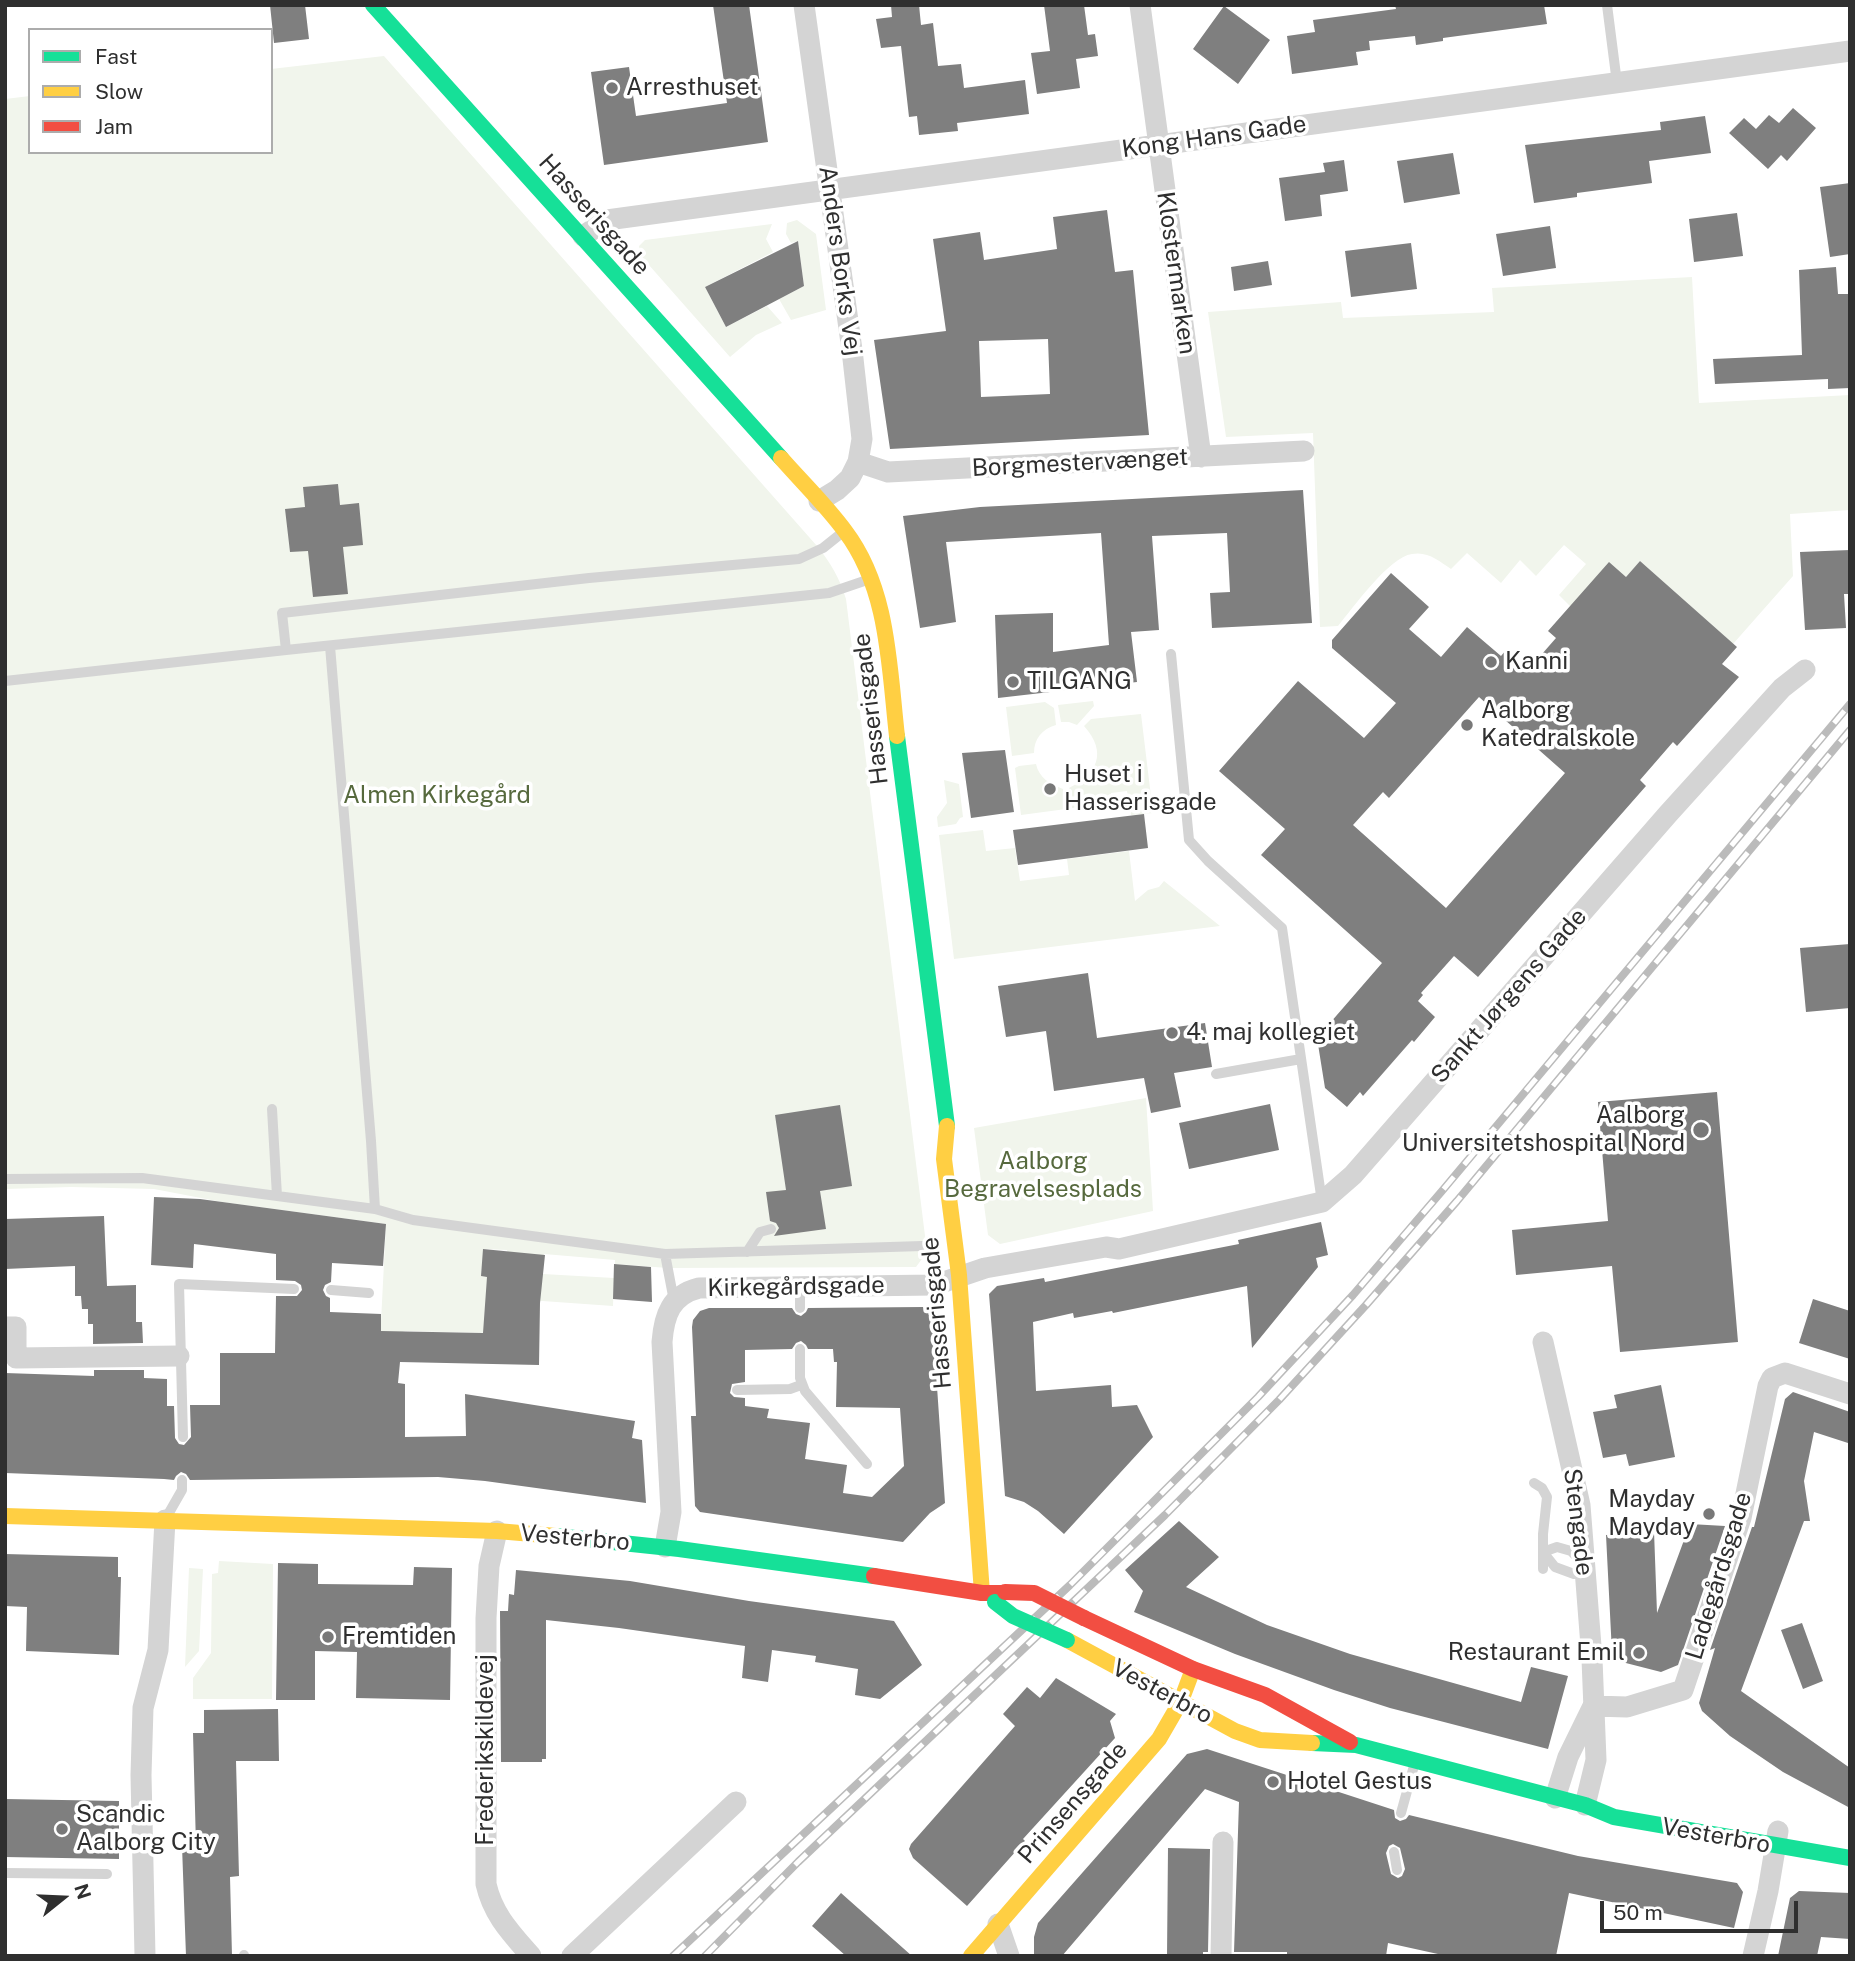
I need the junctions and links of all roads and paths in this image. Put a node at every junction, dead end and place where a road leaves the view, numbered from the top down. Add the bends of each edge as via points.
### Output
1 (373, 5) edge
2 (804, 5) edge
3 (1140, 5) edge
4 (1607, 5) edge
5 (1850, 51) edge
6 (1616, 83) junction
7 (1159, 144) junction
8 (830, 188) junction
9 (583, 236) junction
10 (1304, 451) dead end
11 (1201, 457) junction
12 (858, 462) junction
13 (819, 501) junction
14 (845, 530) junction
15 (872, 578) junction
16 (330, 646) junction
17 (286, 650) junction
18 (1171, 654) dead end
19 (1805, 670) dead end
20 (5, 681) edge
21 (1301, 1059) junction
22 (1216, 1074) dead end
23 (272, 1109) dead end
24 (5, 1180) edge
25 (277, 1196) junction
26 (1322, 1202) junction
27 (374, 1209) junction
28 (771, 1228) dead end
29 (922, 1246) dead end
30 (747, 1252) junction
31 (665, 1254) junction
32 (959, 1275) junction
33 (800, 1287) junction
34 (294, 1289) dead end
35 (331, 1290) dead end
36 (369, 1293) dead end
37 (674, 1301) junction
38 (800, 1308) dead end
39 (5, 1327) edge
40 (1543, 1342) dead end
41 (800, 1349) dead end
42 (179, 1356) junction
43 (801, 1385) junction
44 (737, 1390) dead end
45 (1850, 1394) edge
46 (183, 1437) dead end
47 (867, 1464) dead end
48 (182, 1480) dead end
49 (1534, 1483) dead end
50 (5, 1516) edge
51 (164, 1520) junction
52 (497, 1531) junction
53 (665, 1547) junction
54 (1543, 1552) junction
55 (1586, 1566) junction
56 (1543, 1569) dead end
57 (994, 1596) junction
58 (1193, 1669) junction
59 (1181, 1701) junction
60 (1592, 1706) junction
61 (1356, 1745) junction
62 (1415, 1761) junction
63 (1555, 1798) junction
64 (736, 1802) dead end
65 (1585, 1805) junction
66 (1401, 1813) dead end
67 (1803, 1834) dead end
68 (1777, 1839) junction
69 (1223, 1842) dead end
70 (1394, 1852) dead end
71 (1850, 1858) edge
72 (1397, 1870) dead end
73 (5, 1873) edge
74 (107, 1874) dead end
75 (998, 1924) junction
76 (145, 1956) edge
77 (531, 1956) edge
78 (572, 1956) edge
79 (971, 1956) edge
80 (1009, 1956) edge
81 (1221, 1956) edge
82 (1753, 1956) edge

1 - 9 main road, Hasserisgade
2 - 8 street, Anders Borks Vej
3 - 7 street, Klostermarken
4 - 6 lane
5 - 6 street, Kong Hans Gade
6 - 7 street, Kong Hans Gade
7 - 8 street, Kong Hans Gade
7 - 11 street, Klostermarken
8 - 9 street, Kong Hans Gade via 607,220
8 - 12 street, Anders Borks Vej via 862,439
9 - 13 main road, Hasserisgade
10 - 11 street, Borgmestervænget
11 - 12 street, Borgmestervænget via 888,472
12 - 13 street via 849,478
13 - 14 main road, Hasserisgade
14 - 15 main road, Hasserisgade
14 - 17 lane via 824,548 799,559 282,613
15 - 16 lane via 829,593
15 - 32 main road, Hasserisgade via 880,600 948,1132 944,1159
16 - 17 lane
16 - 27 lane
17 - 20 lane
18 - 21 lane via 1189,840 1282,928
19 - 26 street, Sankt Jørgens Gade via 1782,688 1353,1175
21 - 22 lane
21 - 26 lane
23 - 25 lane
24 - 25 lane via 142,1178
25 - 27 lane
26 - 32 street, Sankt Jørgens Gade via 1119,1248
27 - 31 lane via 413,1220
28 - 30 lane via 760,1232
29 - 30 lane
30 - 31 lane
31 - 37 lane
32 - 33 street, Kirkegårdsgade via 935,1284
32 - 57 main road, Hasserisgade
33 - 37 street, Kirkegårdsgade via 699,1288
33 - 38 lane
34 - 42 lane via 179,1284
35 - 36 lane
37 - 53 street, Kirkegårdsgade via 664,1320 662,1342 671,1512
39 - 42 street via 16,1327 16,1357
40 - 55 street, Stengade via 1580,1505
41 - 43 lane
42 - 46 lane
43 - 44 lane
43 - 47 lane
45 - 60 street, Ladegårdsgade via 1777,1374 1768,1386 1741,1518 1683,1690 1627,1707
48 - 51 lane via 182,1490
49 - 54 lane via 1547,1497
50 - 51 main road, Vesterbro
51 - 52 main road, Vesterbro
51 - 76 street via 158,1650 143,1708
52 - 53 main road, Vesterbro
52 - 77 street, Frederikskildevej via 488,1570 486,1884 499,1919
53 - 57 main road, Vesterbro
54 - 55 lane via 1557,1547 1571,1551
54 - 55 lane via 1555,1567 1574,1574
54 - 56 lane
55 - 60 street, Stengade
57 - 58 main road, Vesterbro, bridge via 1034,1593
57 - 59 main road, Vesterbro, bridge via 1013,1616
58 - 59 main road, Prinsensgade
58 - 61 main road, Vesterbro via 1265,1695
59 - 61 main road, Vesterbro via 1260,1740
59 - 75 main road, Prinsensgade via 1159,1739
60 - 63 street, Stengade
60 - 65 street, Stengade via 1596,1760
61 - 62 main road, Vesterbro
62 - 63 main road, Vesterbro
62 - 66 lane
63 - 65 main road, Vesterbro
64 - 78 street
65 - 68 main road, Vesterbro via 1614,1816
67 - 68 main road, Vesterbro
68 - 71 main road, Vesterbro
68 - 82 street
69 - 81 street
70 - 72 lane
73 - 74 lane
75 - 79 main road, Prinsensgade
75 - 80 street

